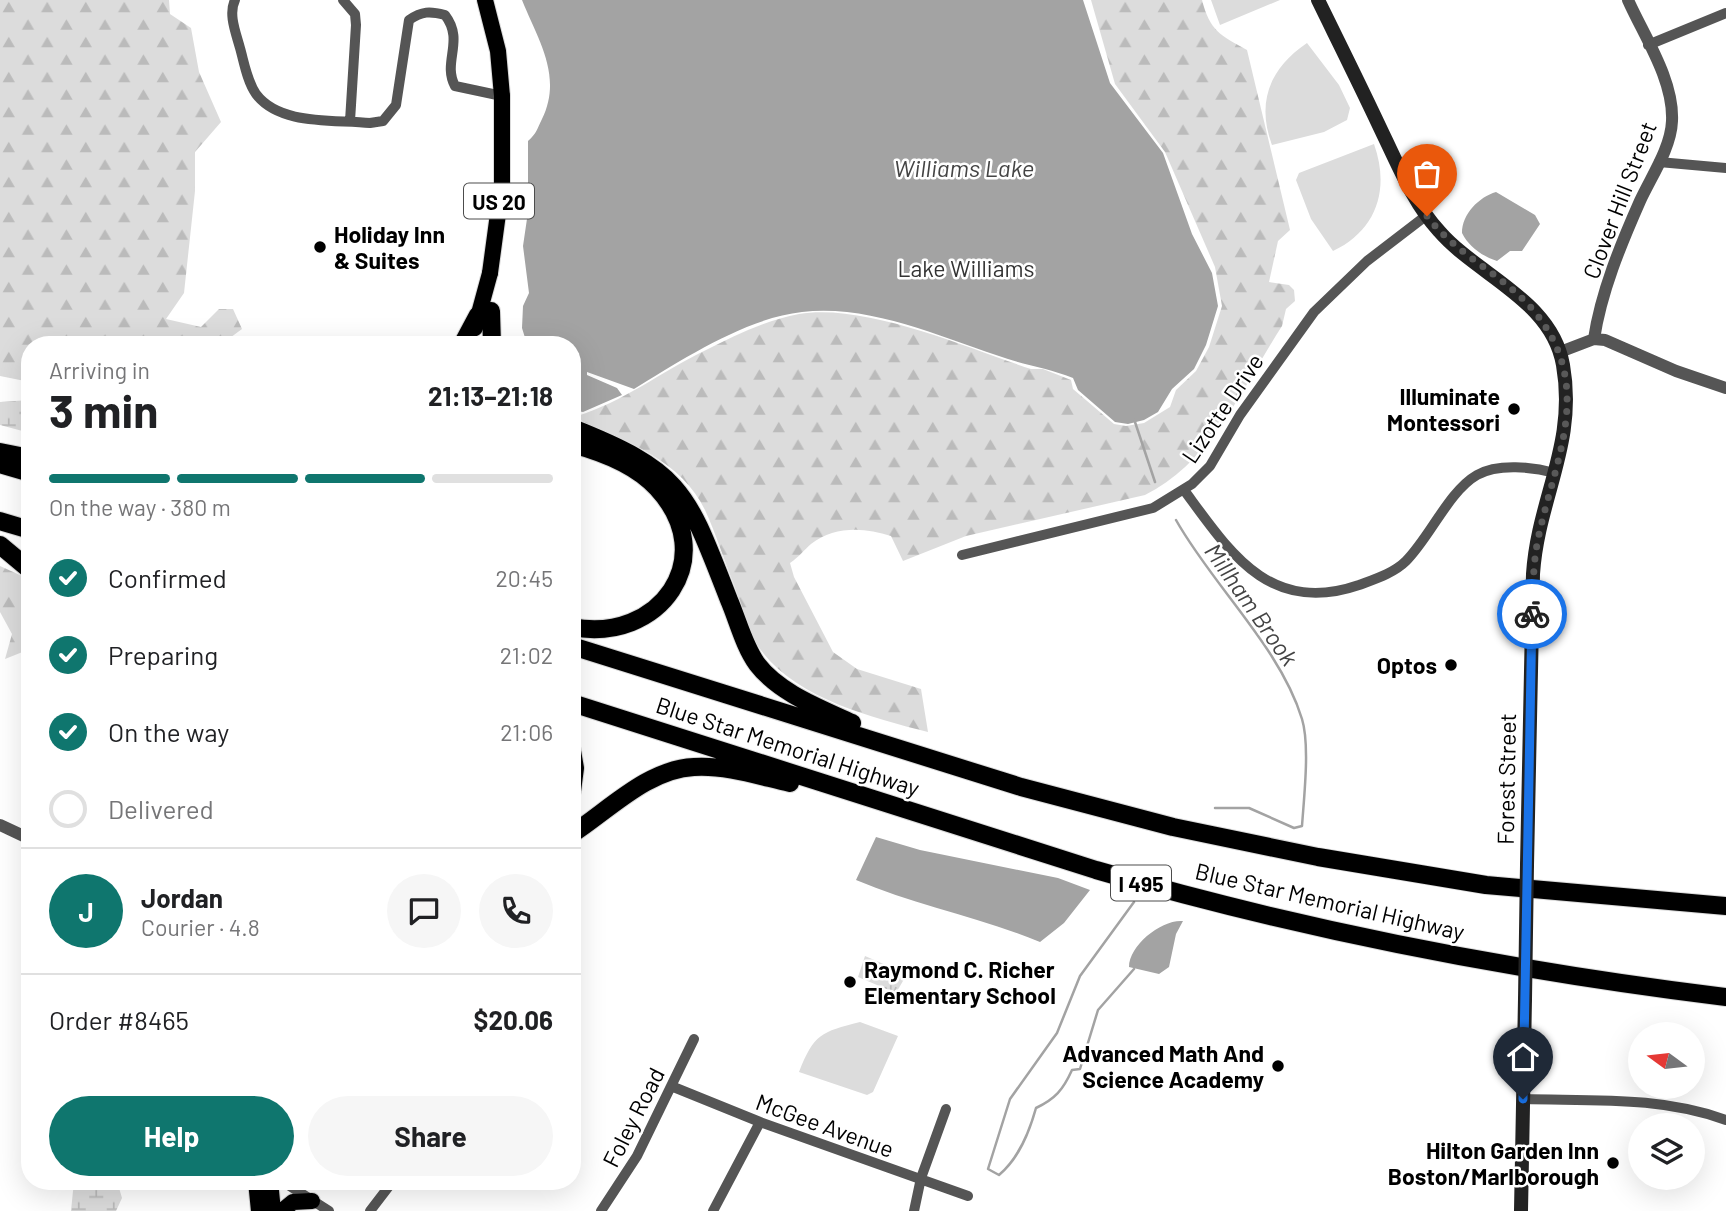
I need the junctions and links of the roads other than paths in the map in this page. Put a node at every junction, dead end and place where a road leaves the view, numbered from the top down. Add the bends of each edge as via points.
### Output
1 (235, 0) edge
2 (343, 0) edge
3 (485, 0) edge
4 (1318, 0) edge
5 (1628, 0) edge
6 (1726, 13) edge
7 (1648, 45) junction
8 (502, 96) junction
9 (350, 121) junction
10 (1659, 162) junction
11 (1726, 168) edge
12 (1427, 215) junction
13 (484, 313) junction
14 (468, 336) edge
15 (475, 336) edge
16 (484, 336) edge
17 (490, 336) edge
18 (1594, 339) junction
19 (1560, 352) junction
20 (1726, 388) edge
21 (581, 432) edge
22 (581, 448) edge
23 (0, 452) edge
24 (21, 456) edge
25 (0, 464) edge
26 (21, 470) edge
27 (1555, 473) junction
28 (1184, 490) junction
29 (0, 521) edge
30 (21, 527) edge
31 (0, 545) edge
32 (962, 555) dead end
33 (21, 562) edge
34 (581, 627) edge
35 (581, 649) edge
36 (581, 706) edge
37 (918, 754) junction
38 (952, 824) junction
39 (0, 825) edge
40 (581, 828) edge
41 (21, 835) edge
42 (1726, 906) edge
43 (1726, 998) edge
44 (694, 1039) dead end
45 (671, 1086) junction
46 (1523, 1099) junction
47 (946, 1109) dead end
48 (1726, 1120) edge
49 (760, 1122) junction
50 (921, 1180) junction
51 (257, 1190) edge
52 (271, 1190) edge
53 (296, 1190) edge
54 (386, 1190) edge
55 (968, 1196) dead end
56 (312, 1201) junction
57 (260, 1211) edge
58 (273, 1211) edge
59 (282, 1211) edge
60 (329, 1211) edge
61 (370, 1211) edge
62 (601, 1211) edge
63 (713, 1211) edge
64 (914, 1211) edge
65 (1521, 1211) edge

1 - 9 street via 233,19 256,94 284,113
2 - 9 street via 355,14 356,25
3 - 8 main road, US 20 via 498,51
4 - 12 main road
5 - 7 street, Clover Hill Street
6 - 7 street
7 - 10 street, Clover Hill Street via 1665,82 1672,114
8 - 9 street via 455,86 452,24 445,15 420,12 409,20 405,31 391,114 383,121
8 - 13 main road, US 20 via 502,184
10 - 11 street
10 - 18 street, Clover Hill Street via 1608,284
12 - 19 main road via 1451,243 1533,309
12 - 28 street, Lizotte Drive via 1367,261 1314,312 1240,415 1210,466
13 - 14 highway
13 - 15 main road, US 20
13 - 16 main road, US 20
13 - 17 highway
18 - 19 street
18 - 20 street
19 - 27 main road, Forest Street via 1567,421
21 - 37 highway via 638,457 678,488 698,519 746,643 764,671 810,703
22 - 34 highway via 624,465 657,488 678,524 684,553 679,579 654,610 611,628
23 - 24 highway
25 - 26 highway
27 - 28 street via 1503,468 1475,476 1403,564 1350,588 1326,591 1287,587 1249,569 1229,552
27 - 46 main road, Forest Street, bridge via 1534,567
28 - 32 street, Lizotte Drive via 1153,508
29 - 30 highway
31 - 33 highway
35 - 37 highway, Blue Star Memorial Highway
36 - 38 highway, Blue Star Memorial Highway / I 495
37 - 42 highway, Blue Star Memorial Highway via 1082,804 1318,857 1536,891
38 - 40 highway via 752,774 692,767 645,784
38 - 43 highway, Blue Star Memorial Highway / I 495 via 1147,884 1351,934 1539,971
39 - 41 street
44 - 45 street, Foley Road
45 - 49 street, McGee Avenue
45 - 62 street, Foley Road via 632,1163
46 - 48 street via 1652,1102
46 - 65 main road, Forest Street
47 - 50 street
49 - 50 street, McGee Avenue
49 - 63 street
50 - 55 street, McGee Avenue
50 - 64 street
51 - 57 main road
52 - 58 main road
53 - 56 street
54 - 61 street
56 - 59 main road via 293,1202
56 - 60 street

